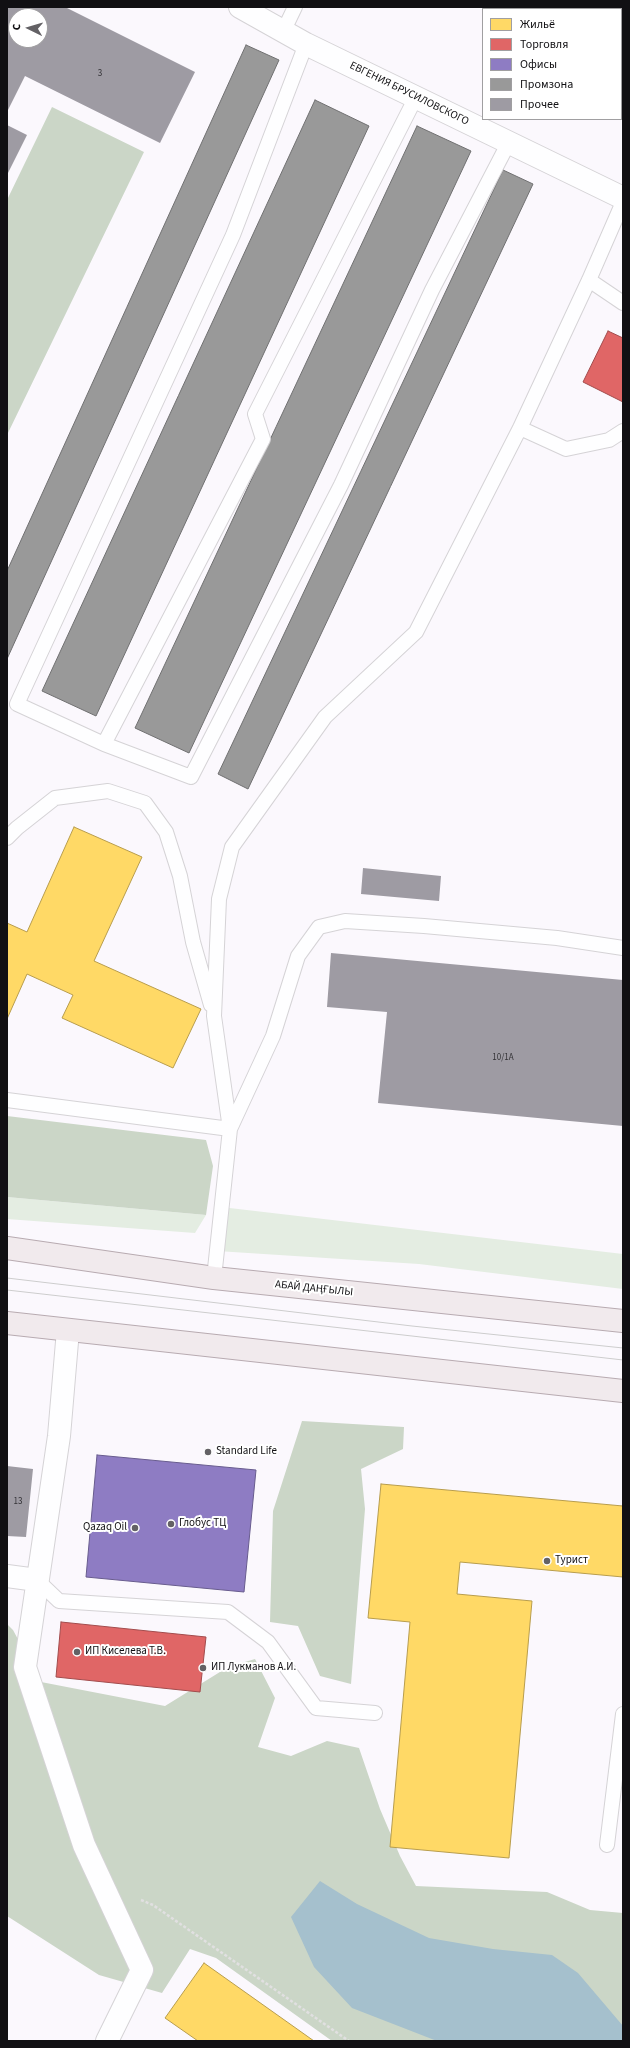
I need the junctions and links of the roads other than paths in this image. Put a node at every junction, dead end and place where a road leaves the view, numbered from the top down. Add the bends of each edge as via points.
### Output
1 (240, 7) edge
2 (295, 7) edge
3 (283, 32) junction
4 (306, 44) junction
5 (416, 97) junction
6 (509, 142) junction
7 (623, 198) edge
8 (623, 202) edge
9 (589, 280) junction
10 (623, 303) edge
11 (520, 428) junction
12 (623, 431) edge
13 (104, 744) junction
14 (7, 838) edge
15 (623, 948) edge
16 (214, 1016) junction
17 (7, 1100) edge
18 (230, 1129) junction
19 (7, 1248) edge
20 (214, 1278) junction
21 (623, 1321) edge
22 (7, 1323) edge
23 (68, 1330) junction
24 (623, 1391) edge
25 (7, 1576) edge
26 (37, 1580) junction
27 (375, 1713) dead end
28 (623, 1714) edge
29 (607, 1845) dead end
30 (113, 2039) edge

1 - 3 street, ЕВГЕНИЯ БРУСИЛОВСКОГО
2 - 3 lane
3 - 4 street, ЕВГЕНИЯ БРУСИЛОВСКОГО
4 - 5 street, ЕВГЕНИЯ БРУСИЛОВСКОГО
4 - 13 lane via 233,235 17,704
5 - 6 street, ЕВГЕНИЯ БРУСИЛОВСКОГО
5 - 13 lane via 255,414 263,438
6 - 7 street, ЕВГЕНИЯ БРУСИЛОВСКОГО
6 - 13 lane via 432,290 341,485 191,777
8 - 9 lane
9 - 10 lane
9 - 11 lane
11 - 12 lane via 566,449 609,440
11 - 16 lane via 416,632 325,716 232,847 219,899
14 - 16 lane via 55,798 108,791 145,803 166,832 180,876 192,942
15 - 18 lane via 557,938 424,926 345,921 319,927 298,956 273,1036
16 - 18 lane
17 - 18 lane
18 - 20 lane
19 - 20 main road, АБАЙ ДАҢҒЫЛЫ
20 - 21 main road, АБАЙ ДАҢҒЫЛЫ
22 - 23 main road
23 - 24 main road
23 - 26 street via 59,1436
25 - 26 street
26 - 27 lane via 59,1601 228,1612 268,1642 316,1708
26 - 30 street via 25,1667 84,1844 142,1970
28 - 29 lane

